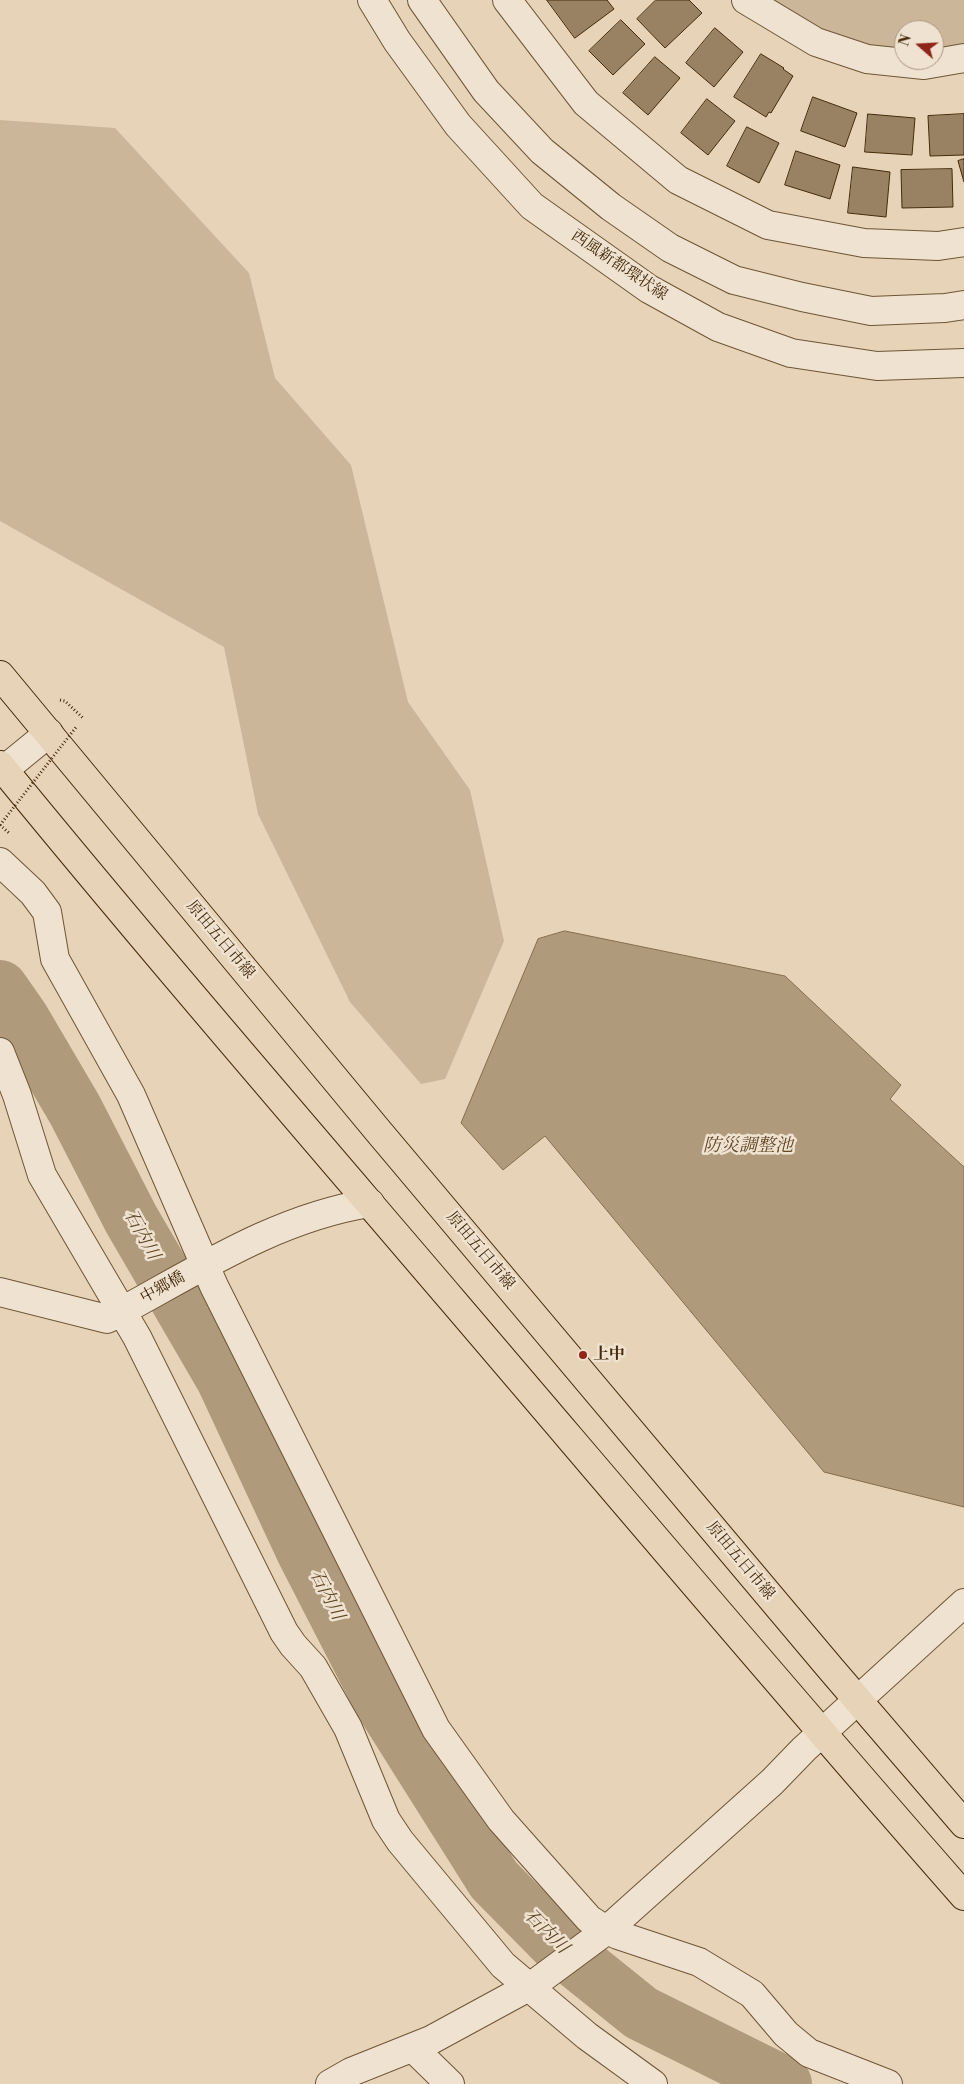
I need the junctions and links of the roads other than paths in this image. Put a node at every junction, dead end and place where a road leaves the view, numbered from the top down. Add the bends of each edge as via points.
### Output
1 (372, 0) edge
2 (422, 0) edge
3 (508, 0) edge
4 (746, 0) edge
5 (964, 58) edge
6 (964, 242) edge
7 (964, 305) edge
8 (964, 363) edge
9 (0, 675) edge
10 (49, 733) junction
11 (1, 769) edge
12 (0, 862) edge
13 (0, 1052) edge
14 (370, 1203) junction
15 (201, 1267) junction
16 (0, 1292) edge
17 (125, 1309) junction
18 (964, 1602) edge
19 (858, 1700) junction
20 (822, 1733) junction
21 (964, 1824) edge
22 (964, 1896) edge
23 (603, 1933) junction
24 (531, 1986) junction
25 (413, 2048) junction
26 (330, 2084) edge
27 (450, 2084) edge
28 (653, 2084) edge
29 (888, 2084) edge

1 - 8 street, 西風新都環状線 via 397,41 458,125 532,206 649,289 718,326 791,353 877,366
2 - 7 street via 486,91 542,151 611,207 670,248 734,280 871,311
3 - 6 street via 586,103 678,180 768,225 864,244 938,246
4 - 5 street via 816,42 867,59 924,65
9 - 10 main road, 原田五日市線
10 - 11 street
10 - 19 main road, 原田五日市線 via 392,1148
11 - 14 main road
12 - 15 street via 33,893 47,912 55,959 131,1095
13 - 17 street via 17,1095 39,1169
14 - 15 street, 中郷橋 via 339,1208 246,1244
14 - 20 main road
15 - 17 street, 中郷橋
15 - 23 street via 436,1729 481,1794 523,1846
16 - 17 street, 中郷橋 via 108,1318
17 - 24 street via 284,1632 314,1667 348,1728 386,1820 415,1862 499,1962
18 - 19 street
19 - 20 street
19 - 21 main road, 原田五日市線
20 - 22 main road
20 - 23 street
23 - 24 street
23 - 29 street via 699,1962 752,1994 786,2034 809,2054
24 - 25 street
24 - 28 street via 587,2036
25 - 26 street via 351,2072
25 - 27 street

